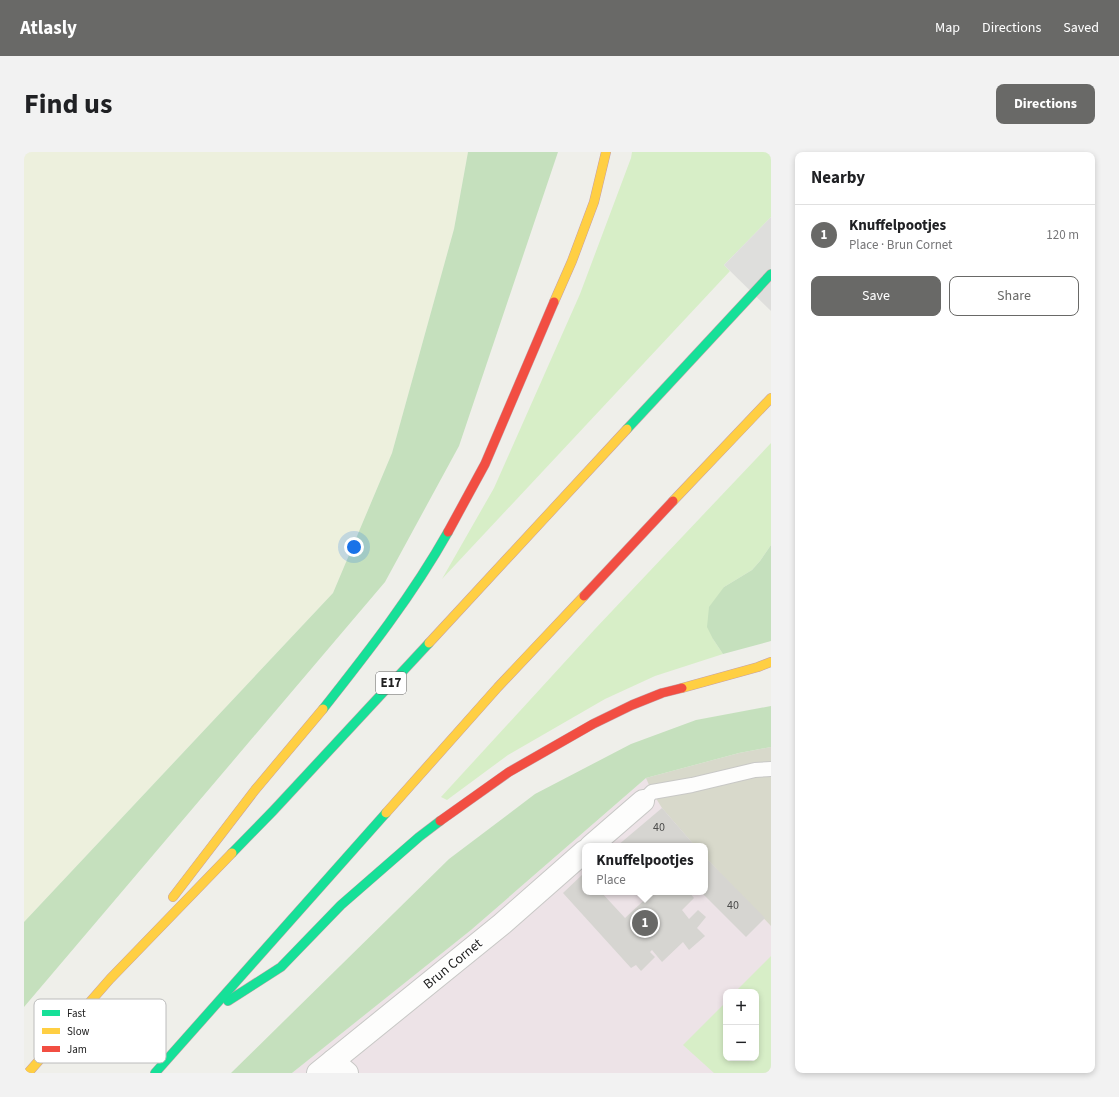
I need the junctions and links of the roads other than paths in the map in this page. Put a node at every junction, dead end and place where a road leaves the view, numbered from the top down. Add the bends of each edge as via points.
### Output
1 (606, 152) edge
2 (771, 274) edge
3 (771, 398) edge
4 (771, 662) edge
5 (771, 665) edge
6 (758, 667) junction
7 (771, 769) edge
8 (643, 801) joint
9 (594, 843) edge
10 (582, 854) edge
11 (168, 903) dead end
12 (158, 916) dead end
13 (110, 979) junction
14 (93, 999) edge
15 (203, 1017) junction
16 (166, 1060) edge
17 (37, 1063) edge
18 (164, 1063) edge
19 (332, 1069) edge
20 (28, 1073) edge
21 (155, 1073) edge

1 - 11 highway via 594,202 572,261 485,464 431,563 369,651 307,730 255,790
2 - 13 highway, E17 via 273,811
3 - 15 highway via 498,688
4 - 6 highway
5 - 6 highway
6 - 15 highway via 662,693 632,705 509,772 419,837 342,905 281,967
7 - 8 lane via 755,770 652,792
8 - 9 street
10 - 19 street, Brun Cornet
12 - 13 highway
13 - 14 highway, E17
15 - 16 highway
17 - 20 highway, E17
18 - 21 highway

